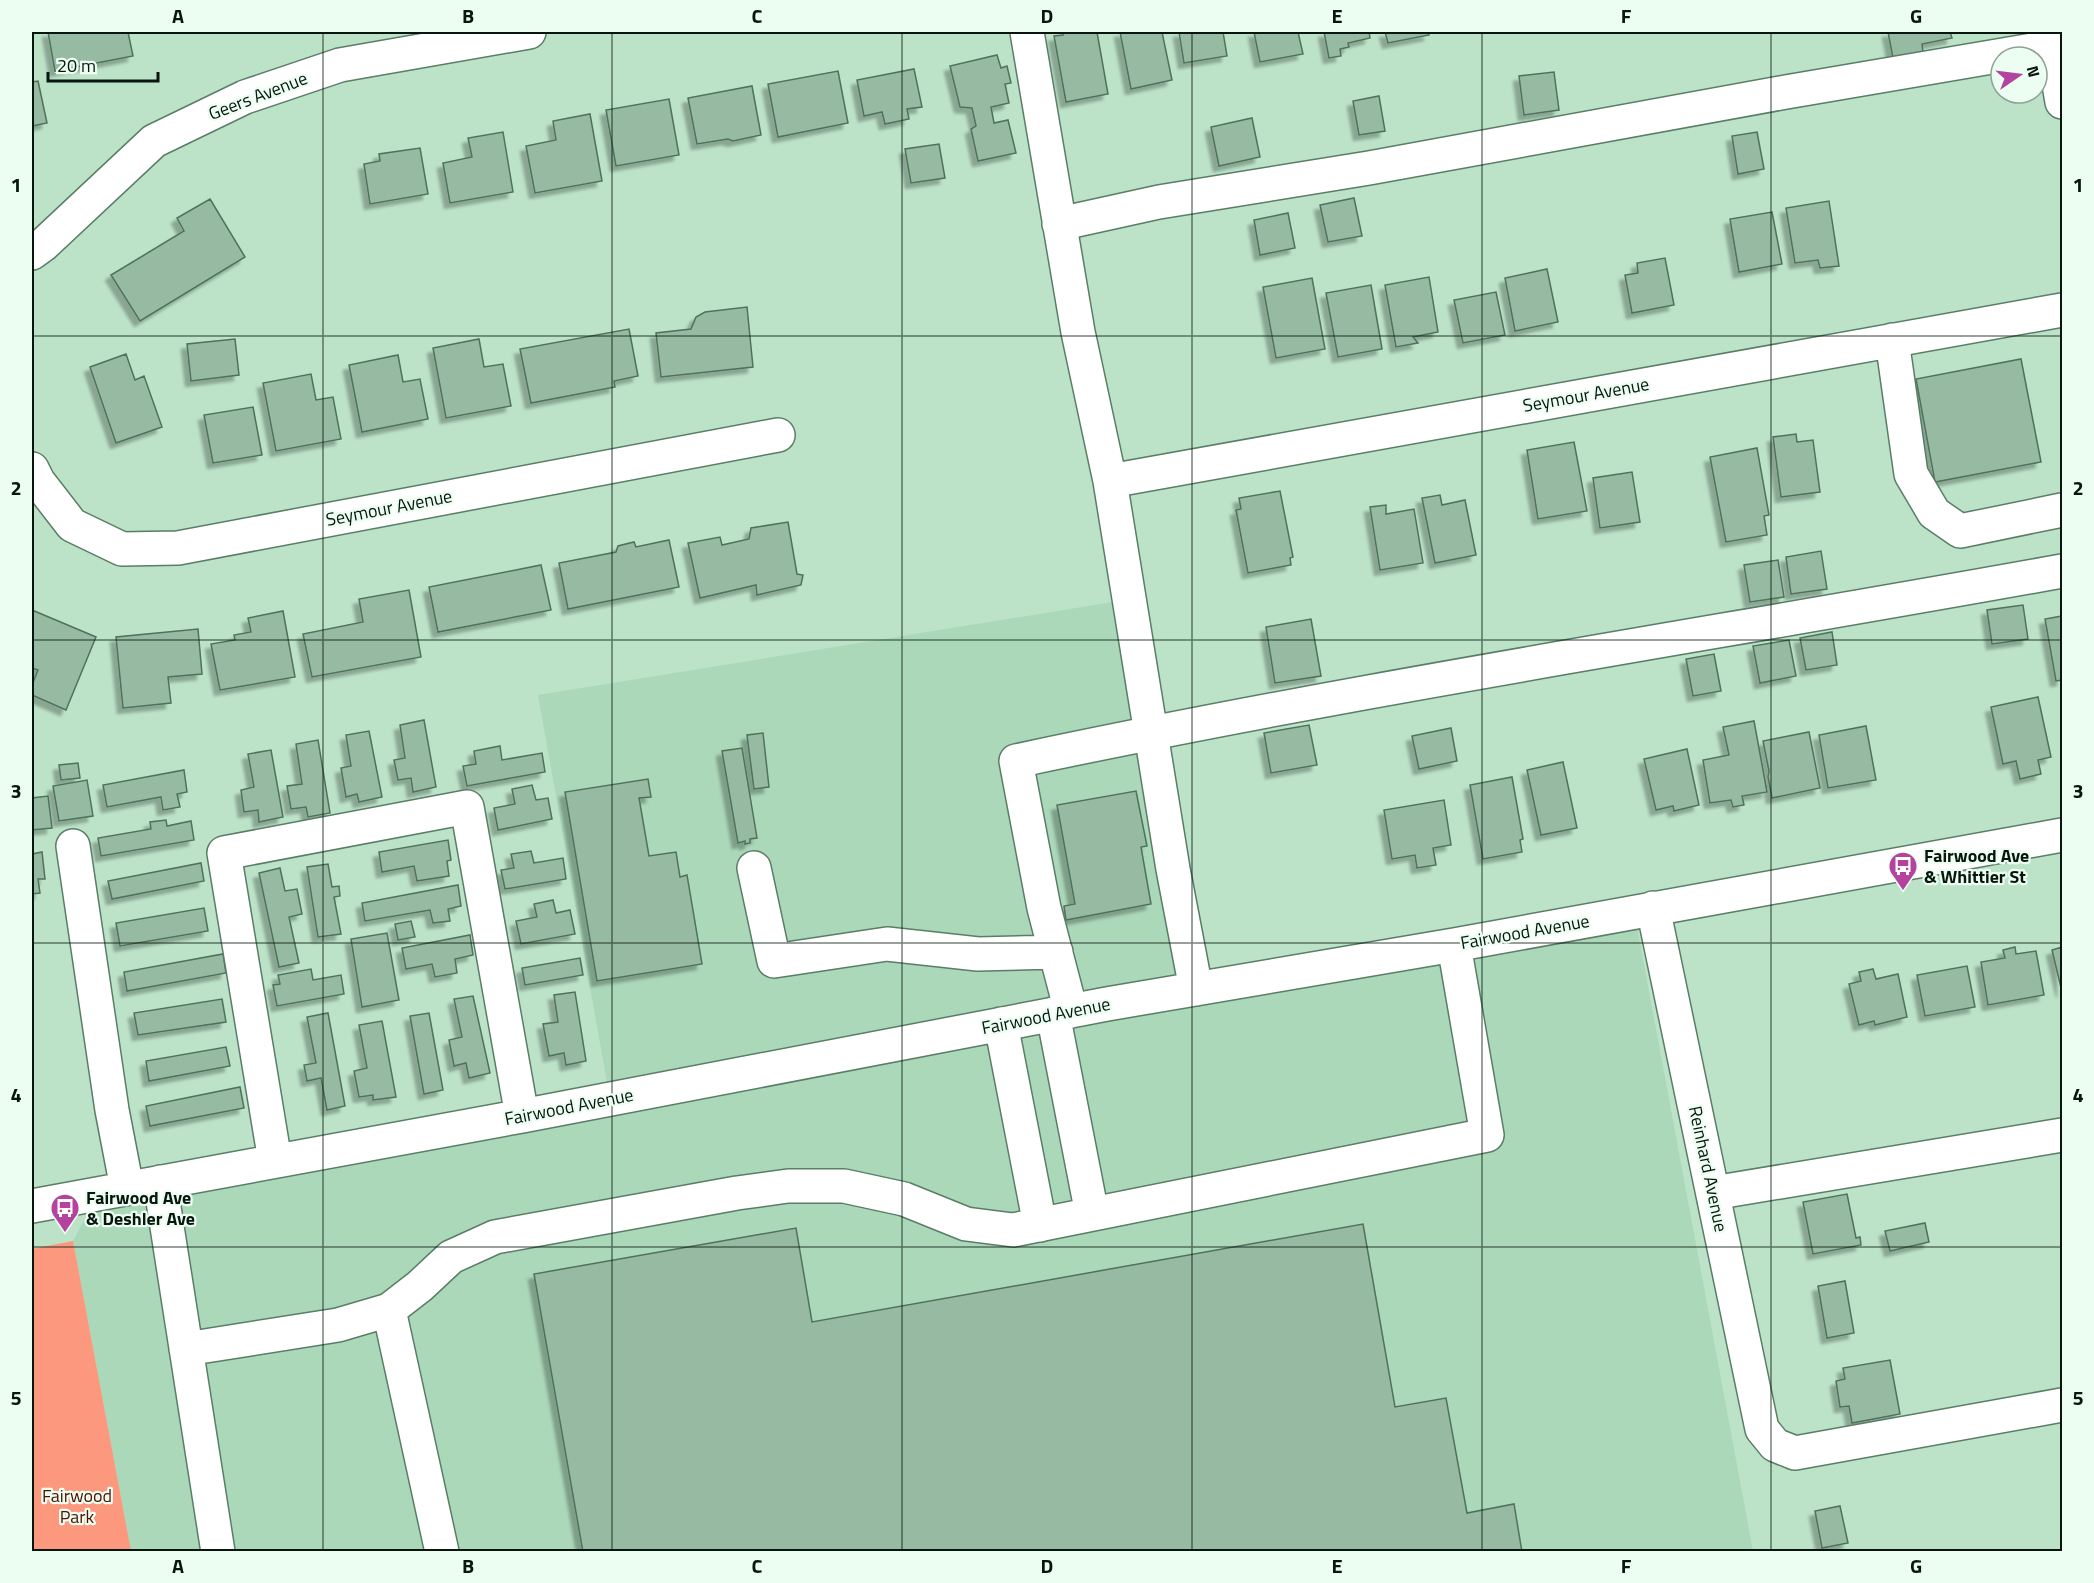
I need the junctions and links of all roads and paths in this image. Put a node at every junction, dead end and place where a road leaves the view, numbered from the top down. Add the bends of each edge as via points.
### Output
1 (529, 32) edge
2 (1027, 32) edge
3 (2055, 41) edge
4 (2062, 102) edge
5 (1059, 224) junction
6 (32, 254) edge
7 (2062, 310) edge
8 (1892, 340) junction
9 (778, 435) dead end
10 (32, 469) edge
11 (1110, 481) junction
12 (2062, 510) edge
13 (2062, 571) edge
14 (1150, 732) junction
15 (2062, 836) edge
16 (74, 846) dead end
17 (754, 868) dead end
18 (1653, 908) junction
19 (1455, 945) junction
20 (1056, 952) junction
21 (1196, 989) junction
22 (1062, 1013) junction
23 (1000, 1024) junction
24 (522, 1116) junction
25 (2062, 1136) edge
26 (275, 1161) junction
27 (160, 1182) junction
28 (127, 1188) junction
29 (1713, 1192) junction
30 (32, 1206) edge
31 (1092, 1214) junction
32 (1040, 1225) junction
33 (389, 1310) junction
34 (186, 1349) junction
35 (2062, 1405) edge
36 (218, 1551) edge
37 (442, 1551) edge

1 - 6 street, Geers Avenue via 340,65 246,97 154,141
2 - 5 street
3 - 4 street
3 - 5 street via 1369,168 1159,202
5 - 11 street
7 - 8 street, Seymour Avenue
8 - 11 street, Seymour Avenue
8 - 12 street via 1911,474 1934,513 1960,531
9 - 10 street, Seymour Avenue via 178,548 122,549 72,525
11 - 14 street
13 - 14 street
14 - 20 street via 1016,761
14 - 21 street
15 - 18 street, Fairwood Avenue
16 - 28 street
17 - 20 street via 774,961 887,944 978,954
18 - 19 street, Fairwood Avenue
18 - 29 street, Reinhard Avenue
19 - 21 street, Fairwood Avenue
19 - 31 street via 1487,1135
20 - 22 street
21 - 22 street, Fairwood Avenue
22 - 23 street, Fairwood Avenue
22 - 31 street
23 - 24 street, Fairwood Avenue
23 - 32 street
24 - 26 street, Fairwood Avenue
24 - 26 street via 467,807 224,853
25 - 29 street
26 - 27 street, Fairwood Avenue
27 - 28 street, Fairwood Avenue
27 - 34 street
28 - 30 street, Fairwood Avenue
29 - 35 street, Reinhard Avenue via 1762,1429 1775,1446 1795,1453
31 - 32 street
32 - 33 street via 1013,1230 966,1224 904,1199 844,1186 788,1186 495,1237 451,1257
33 - 34 street via 338,1325
33 - 37 street
34 - 36 street

